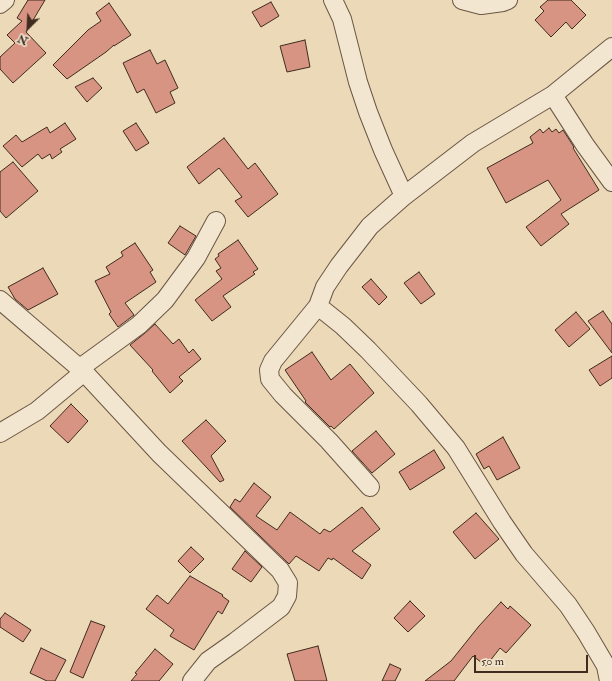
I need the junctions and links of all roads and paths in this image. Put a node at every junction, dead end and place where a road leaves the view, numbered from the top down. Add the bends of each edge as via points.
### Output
1 (5, 0) edge
2 (333, 0) edge
3 (462, 0) edge
4 (508, 0) edge
5 (0, 4) edge
6 (612, 47) edge
7 (553, 95) junction
8 (612, 182) edge
9 (404, 196) junction
10 (216, 221) dead end
11 (2, 306) edge
12 (318, 306) junction
13 (82, 370) junction
14 (0, 433) edge
15 (370, 487) dead end
16 (192, 681) edge
17 (609, 681) edge

1 - 5 street
2 - 9 street via 342,19 368,112
3 - 4 street via 482,5
6 - 7 street
7 - 8 street
7 - 9 street via 473,143
9 - 12 street via 370,226 325,287
10 - 13 street via 196,258 165,300 139,325
11 - 13 street
12 - 15 street via 273,361 269,370 270,379
12 - 17 street via 368,350 456,448 524,554 568,606 586,632 606,666
13 - 14 street via 37,411
13 - 16 street via 159,453 280,570 288,583 288,596 281,607 208,661

